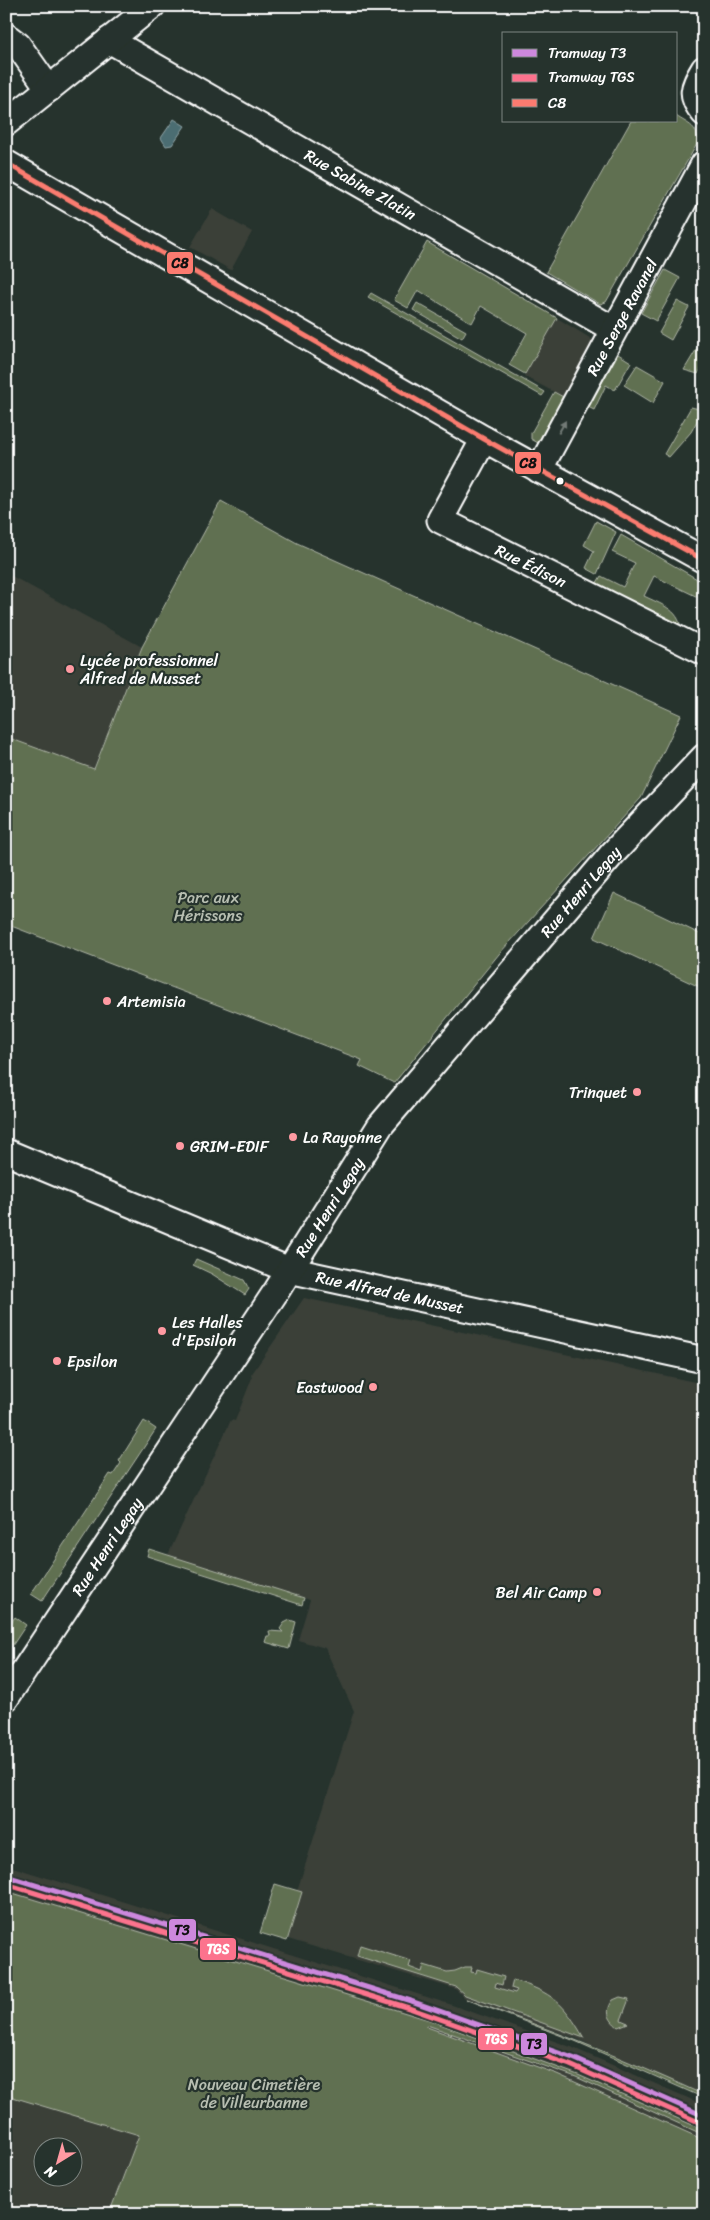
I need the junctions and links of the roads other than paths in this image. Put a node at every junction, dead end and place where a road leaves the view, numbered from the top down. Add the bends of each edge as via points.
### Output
1 (152, 6) edge
2 (6, 36) edge
3 (108, 40) junction
4 (704, 69) edge
5 (49, 88) junction
6 (704, 113) edge
7 (6, 123) edge
8 (6, 163) edge
9 (704, 164) edge
10 (613, 329) junction
11 (484, 439) junction
12 (539, 470) junction
13 (704, 560) edge
14 (704, 652) edge
15 (704, 757) edge
16 (6, 1152) edge
17 (289, 1270) junction
18 (704, 1360) edge
19 (6, 1698) edge

1 - 3 street
2 - 5 street via 18,45
3 - 5 street
3 - 10 street, Rue Sabine Zlatin
4 - 6 street via 694,85 694,102
5 - 7 street
8 - 11 street
9 - 10 street, Rue Serge Ravanel
12 -> 10 street, Rue Serge Ravanel
11 - 12 street
11 - 14 street, Rue Édison via 440,520
12 - 13 street
15 - 17 street, Rue Henri Legay via 613,853 380,1126
16 - 17 street, Rue Alfred de Musset
17 - 18 street, Rue Alfred de Musset
17 - 19 street, Rue Henri Legay

